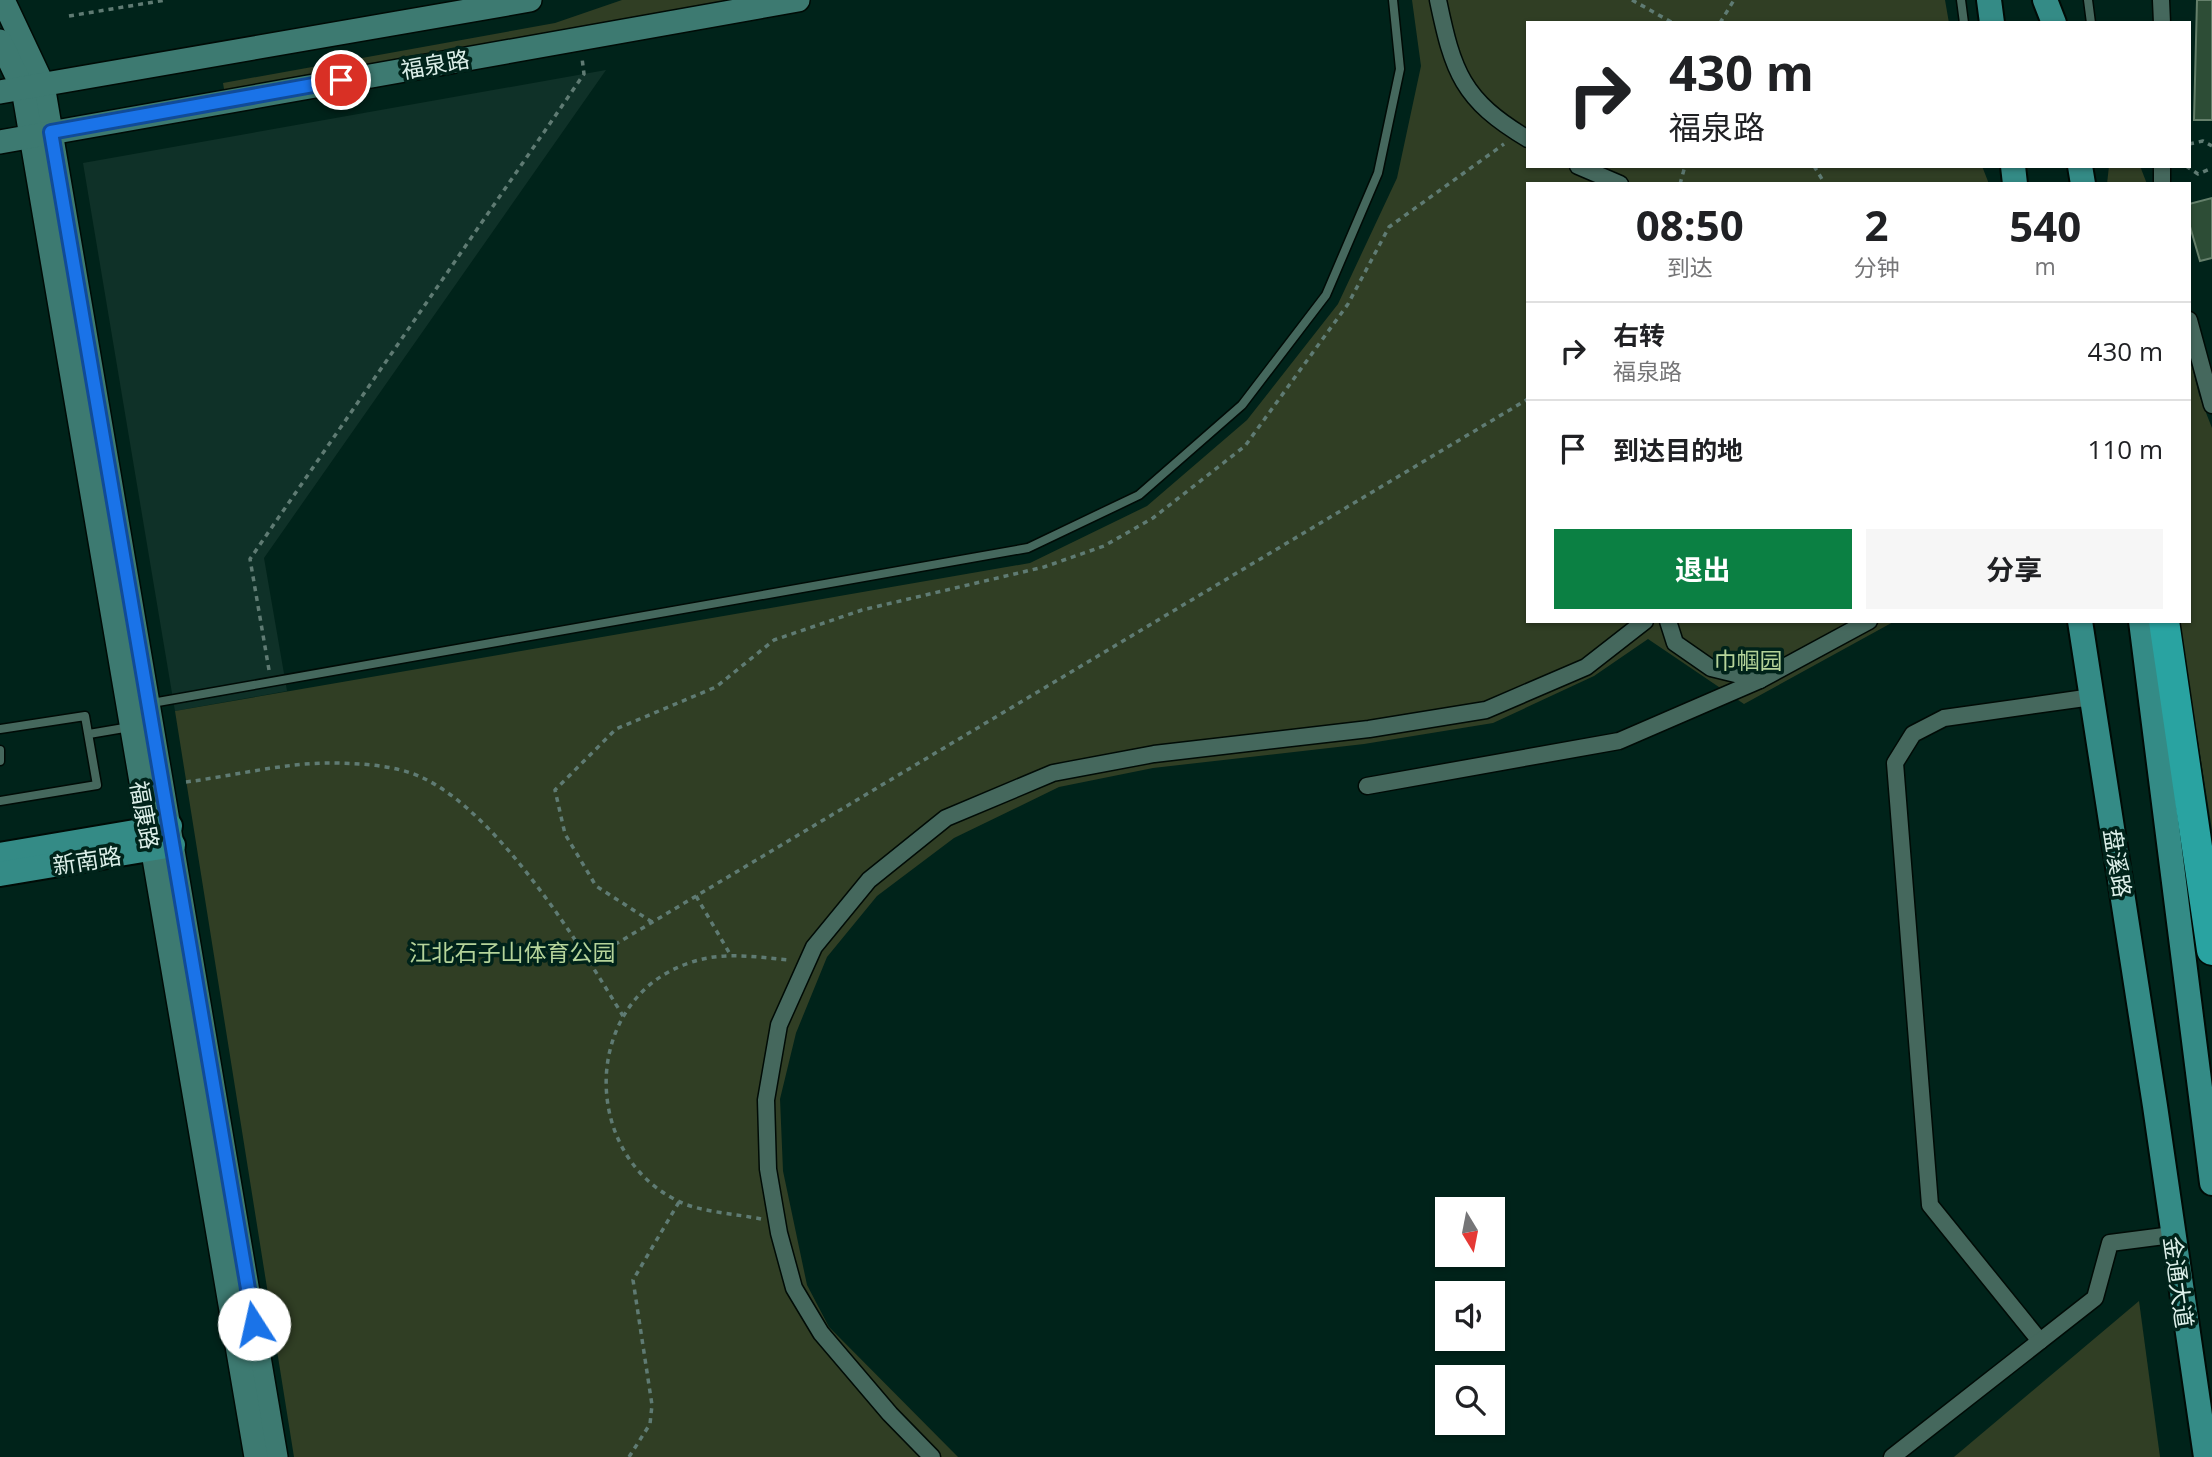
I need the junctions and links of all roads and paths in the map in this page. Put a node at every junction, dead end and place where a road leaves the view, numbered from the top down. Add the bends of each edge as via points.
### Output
1 (4, 0) edge
2 (166, 0) edge
3 (530, 0) edge
4 (798, 0) edge
5 (1393, 0) edge
6 (1438, 0) edge
7 (1632, 0) edge
8 (1734, 0) edge
9 (1961, 0) edge
10 (1989, 0) edge
11 (2045, 0) edge
12 (2056, 0) edge
13 (2088, 0) edge
14 (2161, 0) edge
15 (69, 16) dead end
16 (1669, 21) edge
17 (1721, 21) edge
18 (1964, 21) edge
19 (1992, 21) edge
20 (2055, 21) edge
21 (2056, 21) edge
22 (2091, 21) edge
23 (2162, 21) edge
24 (579, 38) junction
25 (0, 41) edge
26 (33, 87) junction
27 (0, 92) edge
28 (41, 133) junction
29 (1526, 138) edge
30 (0, 142) edge
31 (2191, 144) edge
32 (2212, 146) edge
33 (1583, 168) edge
34 (2189, 168) edge
35 (2212, 168) edge
36 (1615, 182) edge
37 (2191, 327) edge
38 (1526, 400) edge
39 (2212, 405) edge
40 (1641, 623) edge
41 (1669, 623) edge
42 (1866, 623) edge
43 (2080, 623) edge
44 (2141, 623) edge
45 (2164, 623) edge
46 (1760, 680) junction
47 (271, 682) junction
48 (2092, 697) junction
49 (152, 703) dead end
50 (130, 727) junction
51 (0, 729) edge
52 (89, 734) junction
53 (0, 750) edge
54 (0, 761) edge
55 (187, 782) dead end
56 (1367, 786) dead end
57 (0, 801) edge
58 (160, 838) junction
59 (0, 855) edge
60 (0, 874) edge
61 (696, 896) junction
62 (2212, 950) edge
63 (730, 954) junction
64 (589, 960) junction
65 (807, 962) junction
66 (623, 1016) junction
67 (2155, 1106) joint
68 (2212, 1183) edge
69 (679, 1202) junction
70 (777, 1223) junction
71 (2172, 1235) junction
72 (2040, 1341) junction
73 (256, 1457) edge
74 (276, 1457) edge
75 (629, 1457) edge
76 (932, 1457) edge
77 (1892, 1457) edge
78 (2206, 1457) edge

1 - 26 main road
2 - 15 path
3 - 26 main road, 福泉路
4 - 24 main road, 福泉路
5 - 47 lane via 1400,69 1378,173 1326,295 1242,405 1139,495 1028,548
6 - 29 street via 1449,52 1465,87 1488,112
7 - 16 path
8 - 17 path
9 - 18 lane
10 - 19 main road
11 - 20 main road
12 - 21 main road
13 - 22 lane
14 - 23 street
24 - 28 main road, 福泉路
24 - 47 path via 584,74 250,559
25 - 26 main road
26 - 27 main road, 福泉路
26 - 28 main road, 福康路
28 - 30 main road, 福泉路
28 - 50 main road, 福康路
28 - 58 main road, 福康路
31 - 32 path via 2203,141
33 - 36 street
34 - 35 path via 2198,174
37 - 39 street
38 - 61 path
40 - 65 street via 1586,667 1486,710 1154,754 1053,773 946,818 869,880
41 - 46 street via 1675,643 1712,668
42 - 46 street
43 - 48 main road, 盘溪路
44 - 68 main road
45 - 62 highway
46 - 56 street via 1619,741
47 - 49 lane
48 - 67 main road, 盘溪路
48 - 72 street via 1944,718 1913,734 1895,763 1930,1205
50 - 52 lane
50 - 58 main road, 福康路
51 - 52 lane via 85,716
52 - 57 lane via 97,785
53 - 54 lane
55 - 64 path via 328,763 422,777 466,804 500,840
58 - 59 main road, 新南路
58 - 60 main road, 新南路
58 - 73 main road, 福康路
58 - 74 main road, 福康路
61 - 63 path
61 - 64 path
63 - 65 path
63 - 66 path via 688,963 651,984
64 - 66 path
65 - 70 street via 779,1025 766,1100 768,1169
66 - 69 path via 607,1057 605,1100 617,1142 643,1177
67 - 71 main road, 金通大道
69 - 70 path
69 - 75 path via 633,1280 652,1405 650,1424
70 - 76 street via 794,1288 821,1333
71 - 72 street via 2110,1243 2095,1298
71 - 78 main road, 金通大道
72 - 77 street

